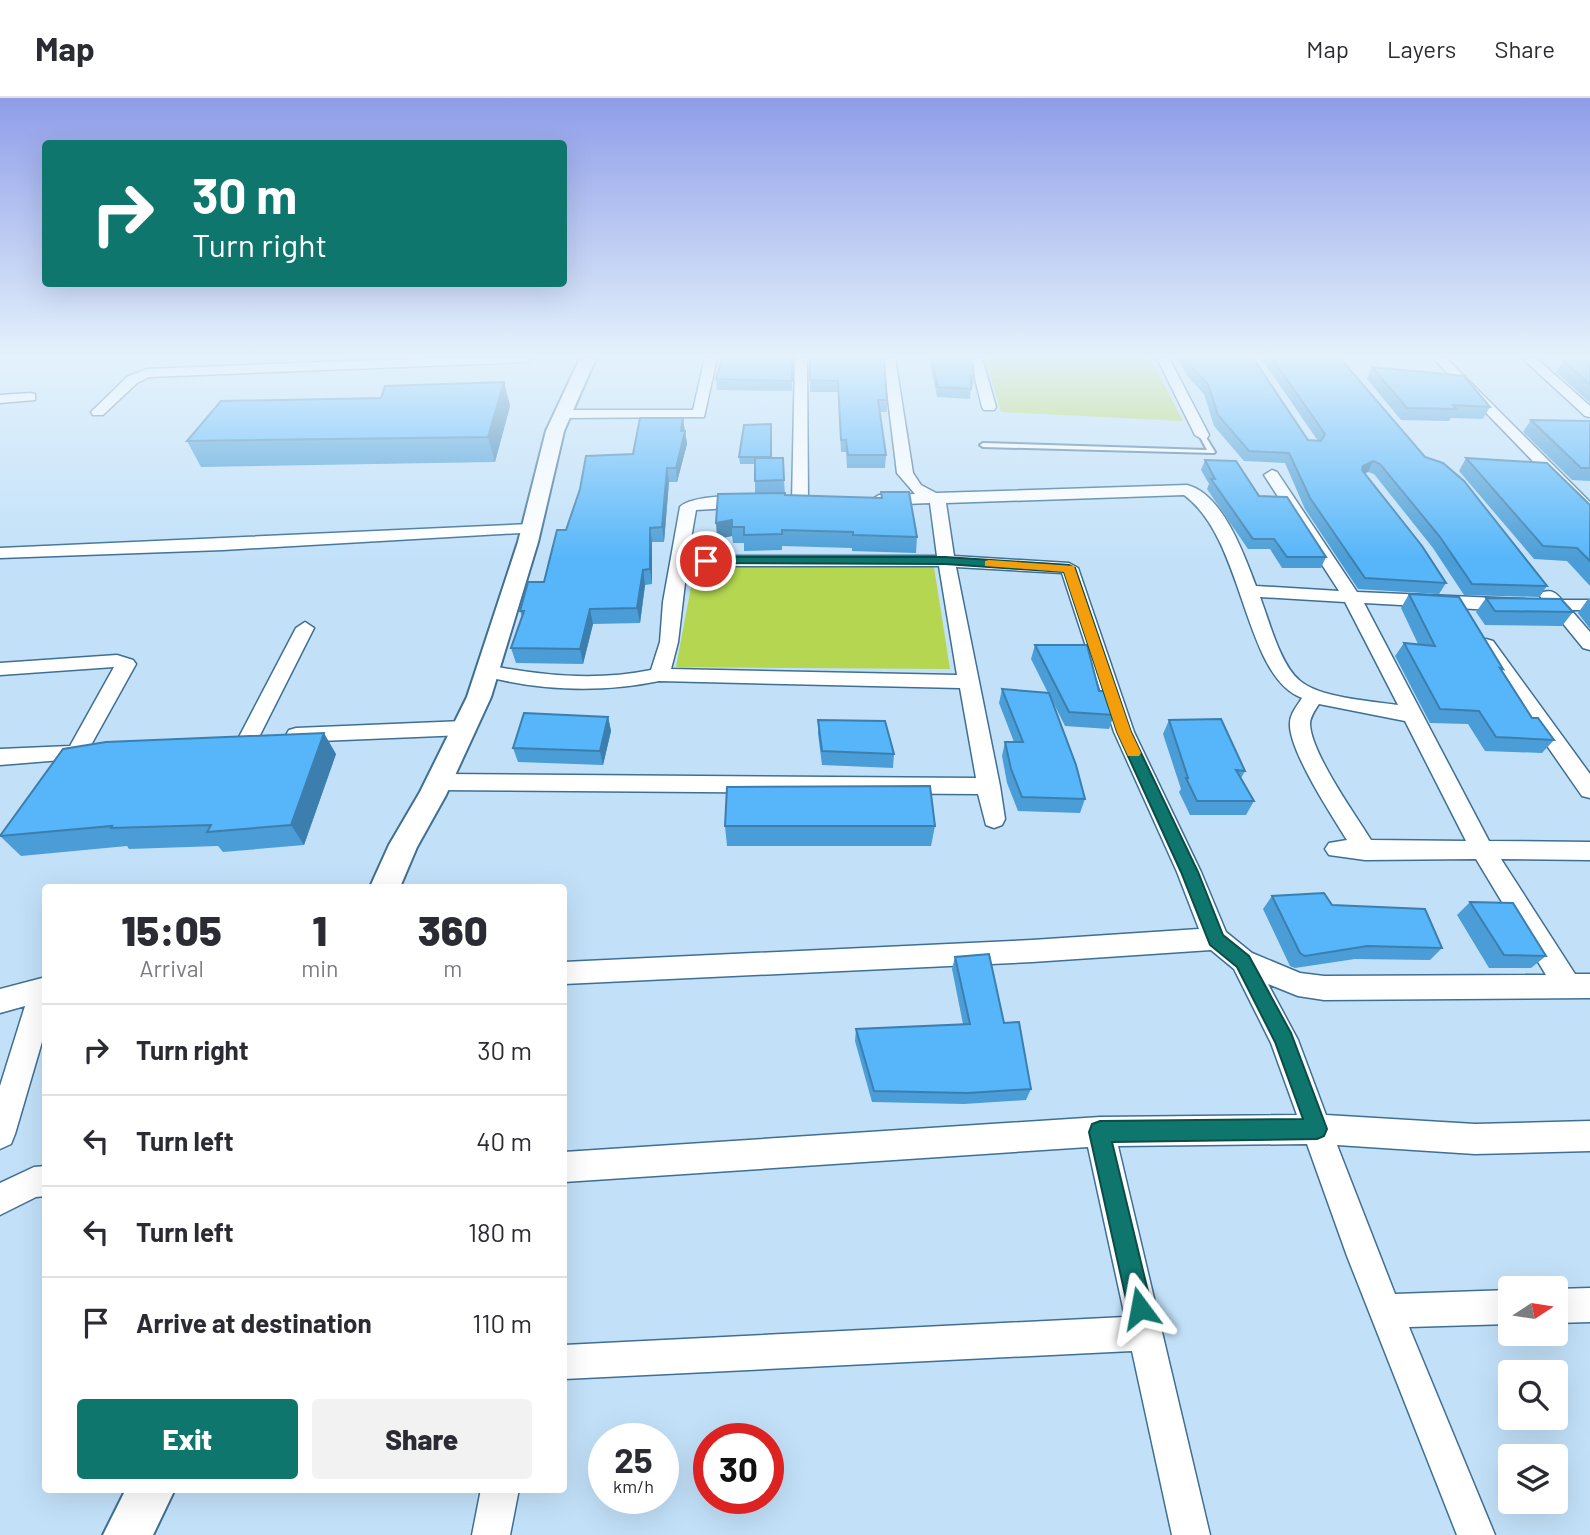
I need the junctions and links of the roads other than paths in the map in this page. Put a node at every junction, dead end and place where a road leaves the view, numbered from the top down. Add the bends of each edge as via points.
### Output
1 (558, 425) edge
2 (799, 425) edge
3 (899, 425) edge
4 (1197, 425) edge
5 (1508, 425) edge
6 (1202, 435) joint
7 (983, 445) dead end
8 (1272, 475) dead end
9 (935, 499) junction
10 (867, 500) edge
11 (759, 502) edge
12 (800, 502) edge
13 (1590, 511) edge
14 (531, 529) junction
15 (0, 553) edge
16 (680, 561) junction
17 (945, 561) junction
18 (1445, 583) edge
19 (1539, 584) edge
20 (1249, 592) junction
21 (1351, 596) junction
22 (1458, 602) junction
23 (1555, 604) junction
24 (1590, 605) edge
25 (304, 628) dead end
26 (1590, 644) edge
27 (0, 669) edge
28 (488, 671) junction
29 (659, 674) junction
30 (971, 682) junction
31 (1314, 696) junction
32 (1413, 715) junction
33 (464, 727) junction
34 (249, 737) junction
35 (224, 738) edge
36 (112, 750) edge
37 (76, 753) junction
38 (0, 757) edge
39 (438, 782) junction
40 (989, 786) junction
41 (1590, 790) edge
42 (994, 819) dead end
43 (1338, 849) dead end
44 (1366, 851) junction
45 (1483, 851) junction
46 (1590, 851) edge
47 (386, 884) edge
48 (1216, 939) junction
49 (1243, 961) junction
50 (567, 973) edge
51 (1579, 986) edge
52 (42, 990) edge
53 (42, 997) edge
54 (0, 1001) edge
55 (1317, 1129) junction
56 (1100, 1132) junction
57 (0, 1134) edge
58 (1590, 1136) edge
59 (567, 1167) edge
60 (42, 1181) edge
61 (0, 1199) edge
62 (1590, 1305) edge
63 (1568, 1306) edge
64 (1498, 1307) edge
65 (1385, 1311) junction
66 (1146, 1333) junction
67 (567, 1363) edge
68 (150, 1493) edge
69 (499, 1493) edge
70 (127, 1535) edge
71 (491, 1535) edge
72 (1191, 1535) edge
73 (1476, 1535) edge

1 - 14 street
2 - 12 street
3 - 9 street via 905,473 916,488
4 - 6 street
5 - 13 street
6 - 7 lane via 1212,452
8 - 21 street
9 - 10 street
9 - 17 street
9 - 20 street via 1187,490 1201,498 1222,529
11 - 16 street via 688,507
14 - 15 street
14 - 28 street
16 - 17 street
16 - 29 street via 669,642
17 - 30 street
17 - 48 street via 1069,568 1124,732
18 - 22 street
19 - 23 street
20 - 21 street
20 - 31 street via 1292,686
21 - 22 street
21 - 32 street
22 - 23 street
22 - 41 street
23 - 24 street
23 - 26 street
25 - 34 street
27 - 37 street via 126,664
28 - 29 street via 558,681 640,680
28 - 33 street
29 - 30 street
30 - 40 street
31 - 32 street
31 - 44 street via 1300,724 1305,745
32 - 45 street
33 - 34 street
33 - 39 street
34 - 35 street
36 - 37 street
37 - 38 street
39 - 40 street
39 - 47 street
40 - 42 street
43 - 44 street
44 - 45 street
45 - 46 street
45 - 51 street
48 - 49 street
48 - 50 street
49 - 51 street via 1298,984 1324,988
49 - 55 street via 1284,1040
52 - 54 street
53 - 57 street
55 - 56 street
55 - 58 street via 1475,1139
55 - 65 street
56 - 59 street
56 - 66 street
60 - 61 street
62 - 63 street
64 - 65 street
65 - 73 street
66 - 67 street
66 - 72 street
68 - 70 street
69 - 71 street

